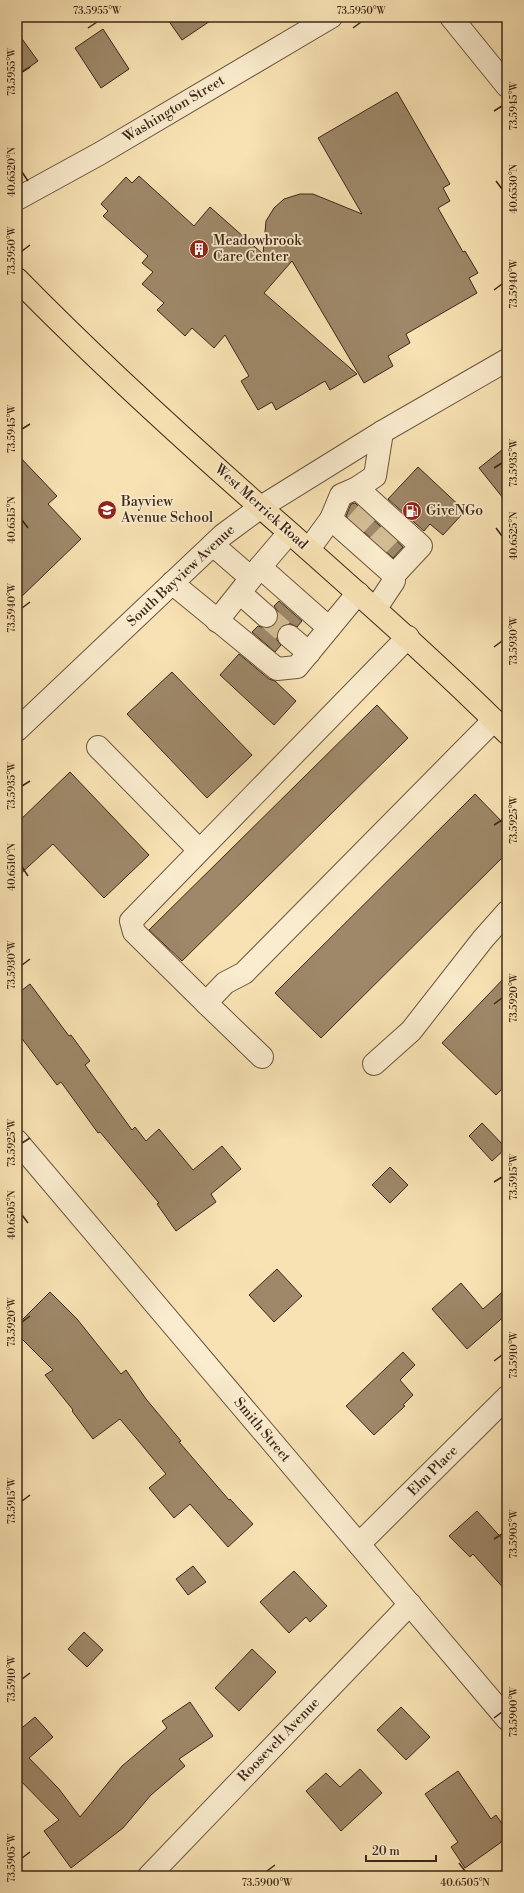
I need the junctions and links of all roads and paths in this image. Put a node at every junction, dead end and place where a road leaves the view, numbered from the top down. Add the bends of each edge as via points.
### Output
1 (330, 17) edge
2 (452, 17) edge
3 (507, 86) edge
4 (17, 199) edge
5 (17, 279) edge
6 (507, 360) edge
7 (382, 432) junction
8 (322, 470) junction
9 (349, 491) junction
10 (261, 507) junction
11 (331, 519) junction
12 (289, 532) junction
13 (213, 545) junction
14 (309, 550) junction
15 (394, 575) junction
16 (251, 579) junction
17 (172, 583) junction
18 (358, 593) junction
19 (376, 608) junction
20 (266, 616) tunnel mouth
21 (217, 621) junction
22 (330, 628) junction
23 (289, 636) tunnel mouth
24 (408, 637) junction
25 (309, 653) junction
26 (501, 727) edge
27 (17, 730) edge
28 (98, 747) dead end
29 (199, 850) junction
30 (507, 912) edge
31 (206, 1003) junction
32 (262, 1057) dead end
33 (374, 1064) dead end
34 (17, 1141) edge
35 (507, 1396) edge
36 (359, 1544) junction
37 (410, 1604) junction
38 (507, 1719) edge
39 (149, 1876) edge

1 - 4 street, Washington Street via 99,154
2 - 3 street
5 - 10 main road, West Merrick Road via 83,346
6 - 7 street, South Bayview Avenue
7 - 8 street, South Bayview Avenue
7 - 9 street via 375,476
8 - 9 street
8 - 10 street, South Bayview Avenue
9 - 11 street
9 - 15 street via 373,506 421,546
10 - 12 main road, West Merrick Road
10 - 13 street, South Bayview Avenue
11 - 14 street
11 - 15 street via 350,531
12 - 14 main road, West Merrick Road
12 - 16 street
13 - 16 street
13 - 17 street, South Bayview Avenue
14 - 18 main road, West Merrick Road
15 - 19 street via 394,581
16 - 20 street
16 - 21 street
16 - 22 street
17 - 21 street
17 - 27 street, South Bayview Avenue
18 - 19 main road, West Merrick Road
18 - 22 street
19 - 24 main road, West Merrick Road
21 - 25 street via 277,669 297,667
22 - 25 street
23 - 25 street
24 - 26 main road, West Merrick Road
24 - 29 street
26 - 31 street via 244,973 225,983
28 - 29 street
29 - 31 street via 131,921 134,932
30 - 33 street via 482,939 411,1031
31 - 32 street
34 - 36 street, Smith Street
35 - 36 street, Elm Place
36 - 37 street, Smith Street
37 - 38 street, Smith Street
37 - 39 street, Roosevelt Avenue

